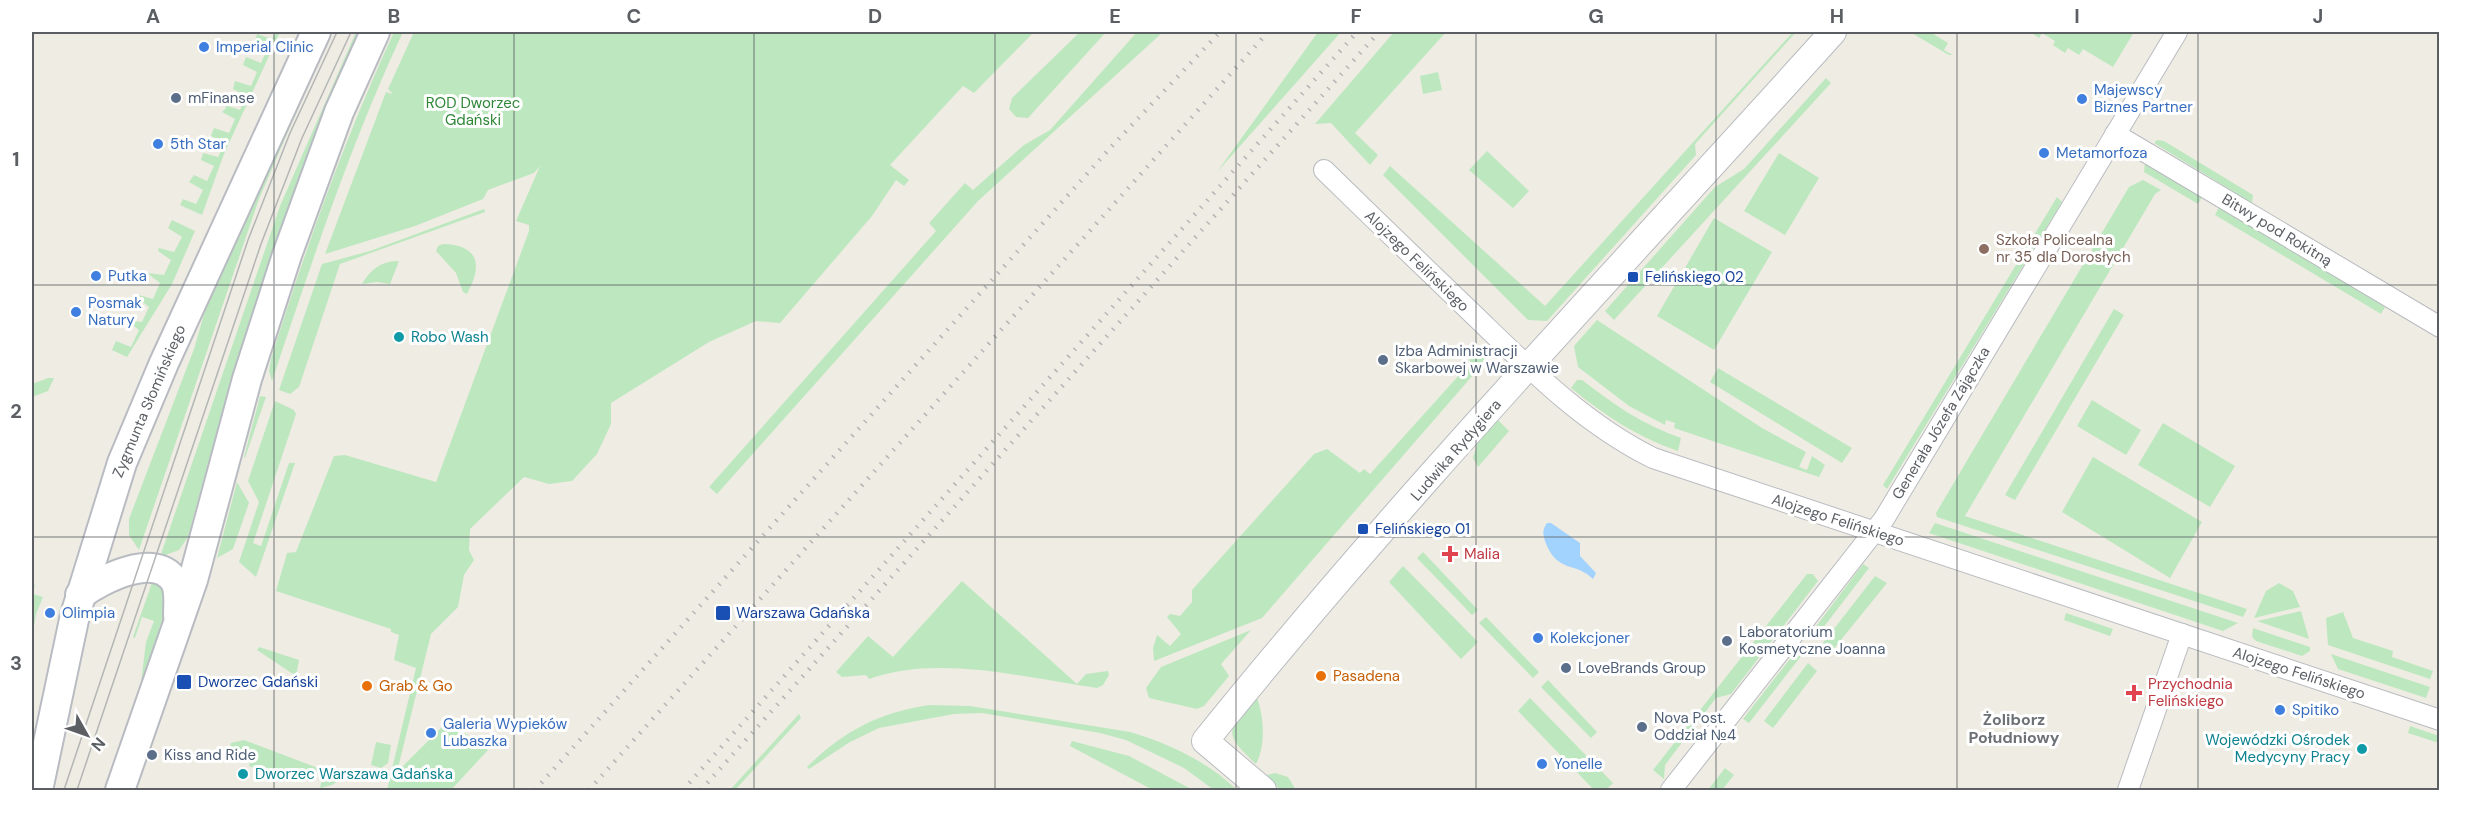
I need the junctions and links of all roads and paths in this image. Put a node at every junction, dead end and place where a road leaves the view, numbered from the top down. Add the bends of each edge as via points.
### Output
1 (316, 32) edge
2 (375, 32) edge
3 (1833, 32) edge
4 (2176, 32) edge
5 (2115, 134) junction
6 (1324, 170) dead end
7 (2439, 327) edge
8 (1529, 368) junction
9 (1874, 533) junction
10 (80, 595) junction
11 (178, 626) junction
12 (2182, 634) junction
13 (59, 681) junction
14 (2439, 720) edge
15 (32, 737) edge
16 (38, 790) edge
17 (120, 790) edge
18 (1263, 790) edge
19 (1671, 790) edge
20 (2128, 790) edge

1 - 10 main road, Zygmunta Słomińskiego via 138,424
2 - 11 main road via 339,112 284,265
3 - 8 street, Ludwika Rydygiera
4 - 5 street, Generała Józefa Zajączka
5 - 7 street, Bitwy pod Rokitną
5 - 9 street, Generała Józefa Zajączka
6 - 8 street, Alojzego Felińskiego
8 - 9 street, Alojzego Felińskiego via 1623,444 1653,458
8 - 18 street, Ludwika Rydygiera via 1205,741
9 - 12 street, Alojzego Felińskiego
9 - 19 street, Generała Józefa Zajączka
10 - 11 main road via 128,570 145,568 160,572 175,582
10 - 13 main road, Zygmunta Słomińskiego
11 - 17 main road
12 - 14 street, Alojzego Felińskiego
12 - 20 street
13 - 15 main road
13 - 16 main road, Zygmunta Słomińskiego

